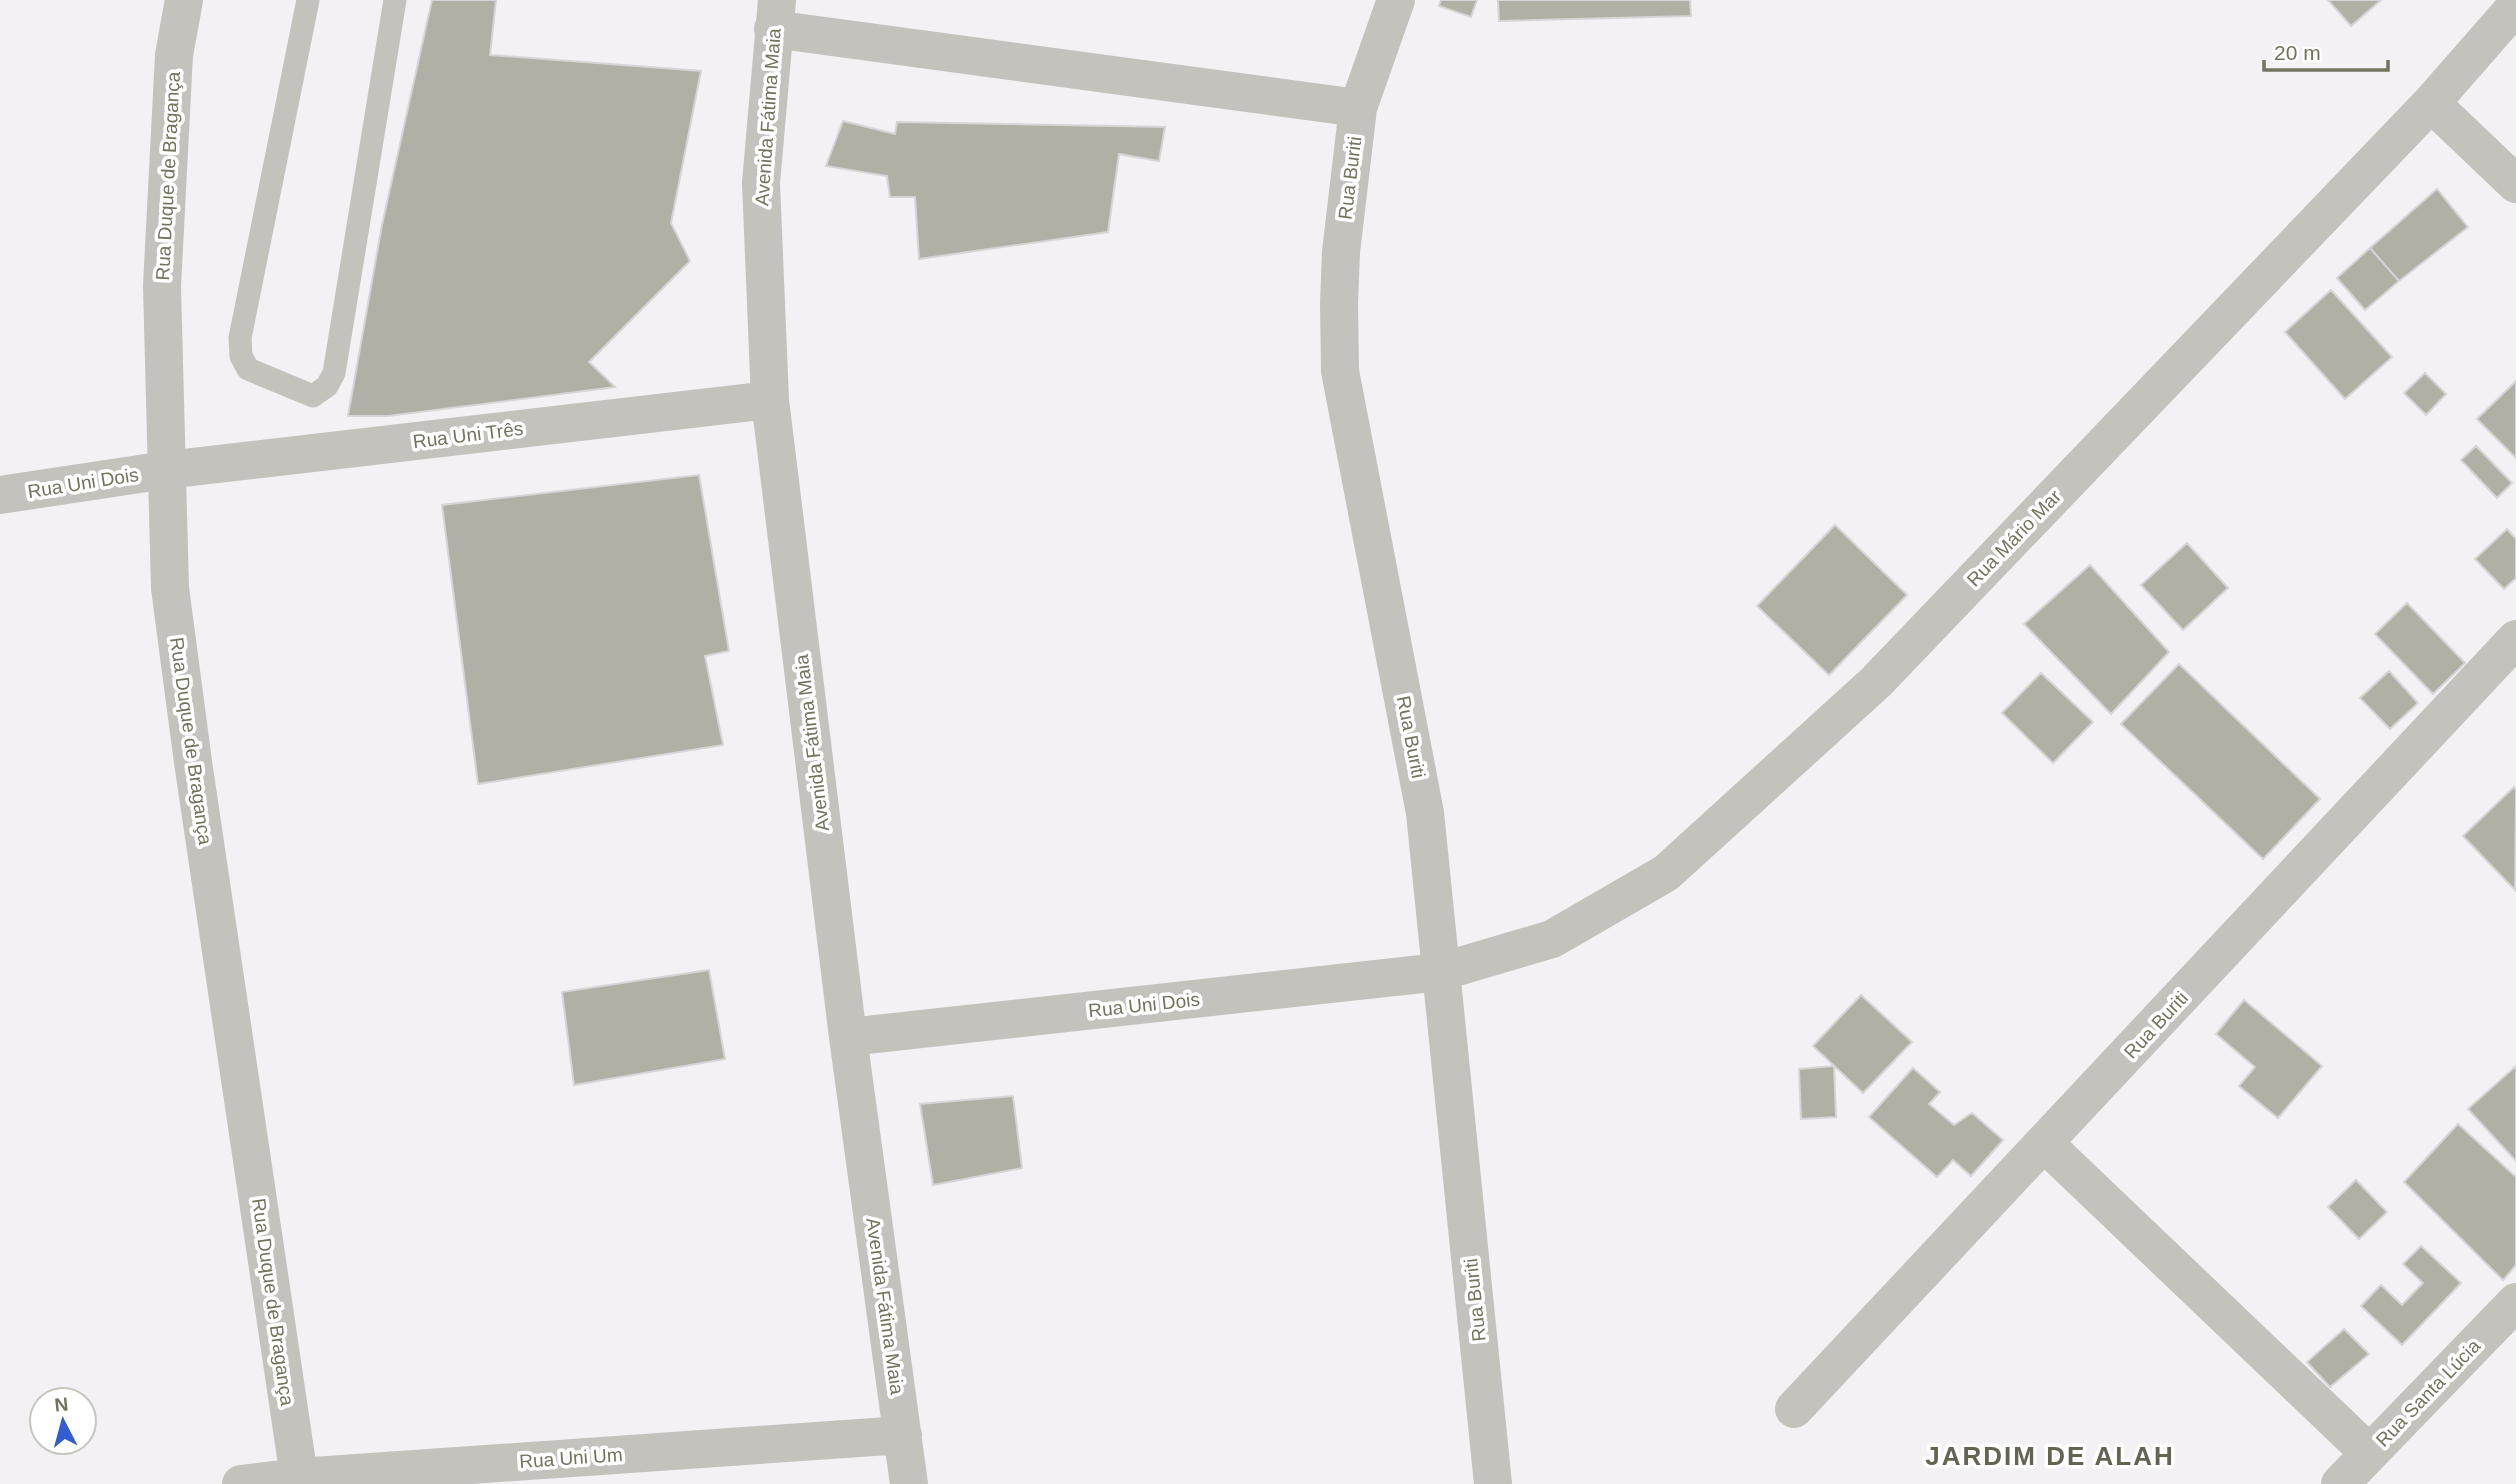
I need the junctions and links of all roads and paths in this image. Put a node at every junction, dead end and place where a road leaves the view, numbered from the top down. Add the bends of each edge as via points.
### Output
1 (184, 0) edge
2 (308, 0) edge
3 (395, 0) edge
4 (1396, 0) edge
5 (2516, 6) edge
6 (775, 14) edge
7 (2431, 103) junction
8 (1358, 108) junction
9 (2516, 184) edge
10 (770, 400) junction
11 (166, 470) junction
12 (0, 495) edge
13 (2516, 639) edge
14 (1440, 972) junction
15 (848, 1037) junction
16 (2045, 1144) junction
17 (2516, 1302) edge
18 (1794, 1409) dead end
19 (902, 1435) junction
20 (2369, 1453) junction
21 (299, 1477) junction
22 (241, 1484) edge
23 (909, 1484) edge
24 (1493, 1484) edge
25 (2340, 1484) edge

1 - 11 street, Rua Duque de Bragança via 174,55 162,286
2 - 3 lane via 240,338 241,356 248,369 313,396 327,386 334,373
4 - 8 street, Rua Buriti
5 - 7 street, Rua Mário Mar
6 - 8 street
6 - 10 street, Avenida Fátima Maia via 761,183
7 - 9 street
7 - 14 street, Rua Mário Mar via 1877,682 1666,873 1552,939
8 - 14 street, Rua Buriti via 1341,252 1340,371 1425,813
10 - 11 street, Rua Uni Três
10 - 15 street, Avenida Fátima Maia
11 - 12 street, Rua Uni Dois
11 - 21 street, Rua Duque de Bragança via 170,588 178,656
13 - 16 street, Rua Buriti
14 - 15 street, Rua Uni Dois
14 - 24 street, Rua Buriti
15 - 19 street, Avenida Fátima Maia
16 - 18 street, Rua Buriti
16 - 20 street
17 - 20 street, Rua Santa Lúcia
19 - 21 street, Rua Uni Um
19 - 23 street, Avenida Fátima Maia
20 - 25 street, Rua Santa Lúcia
21 - 22 street, Rua Uni Um

